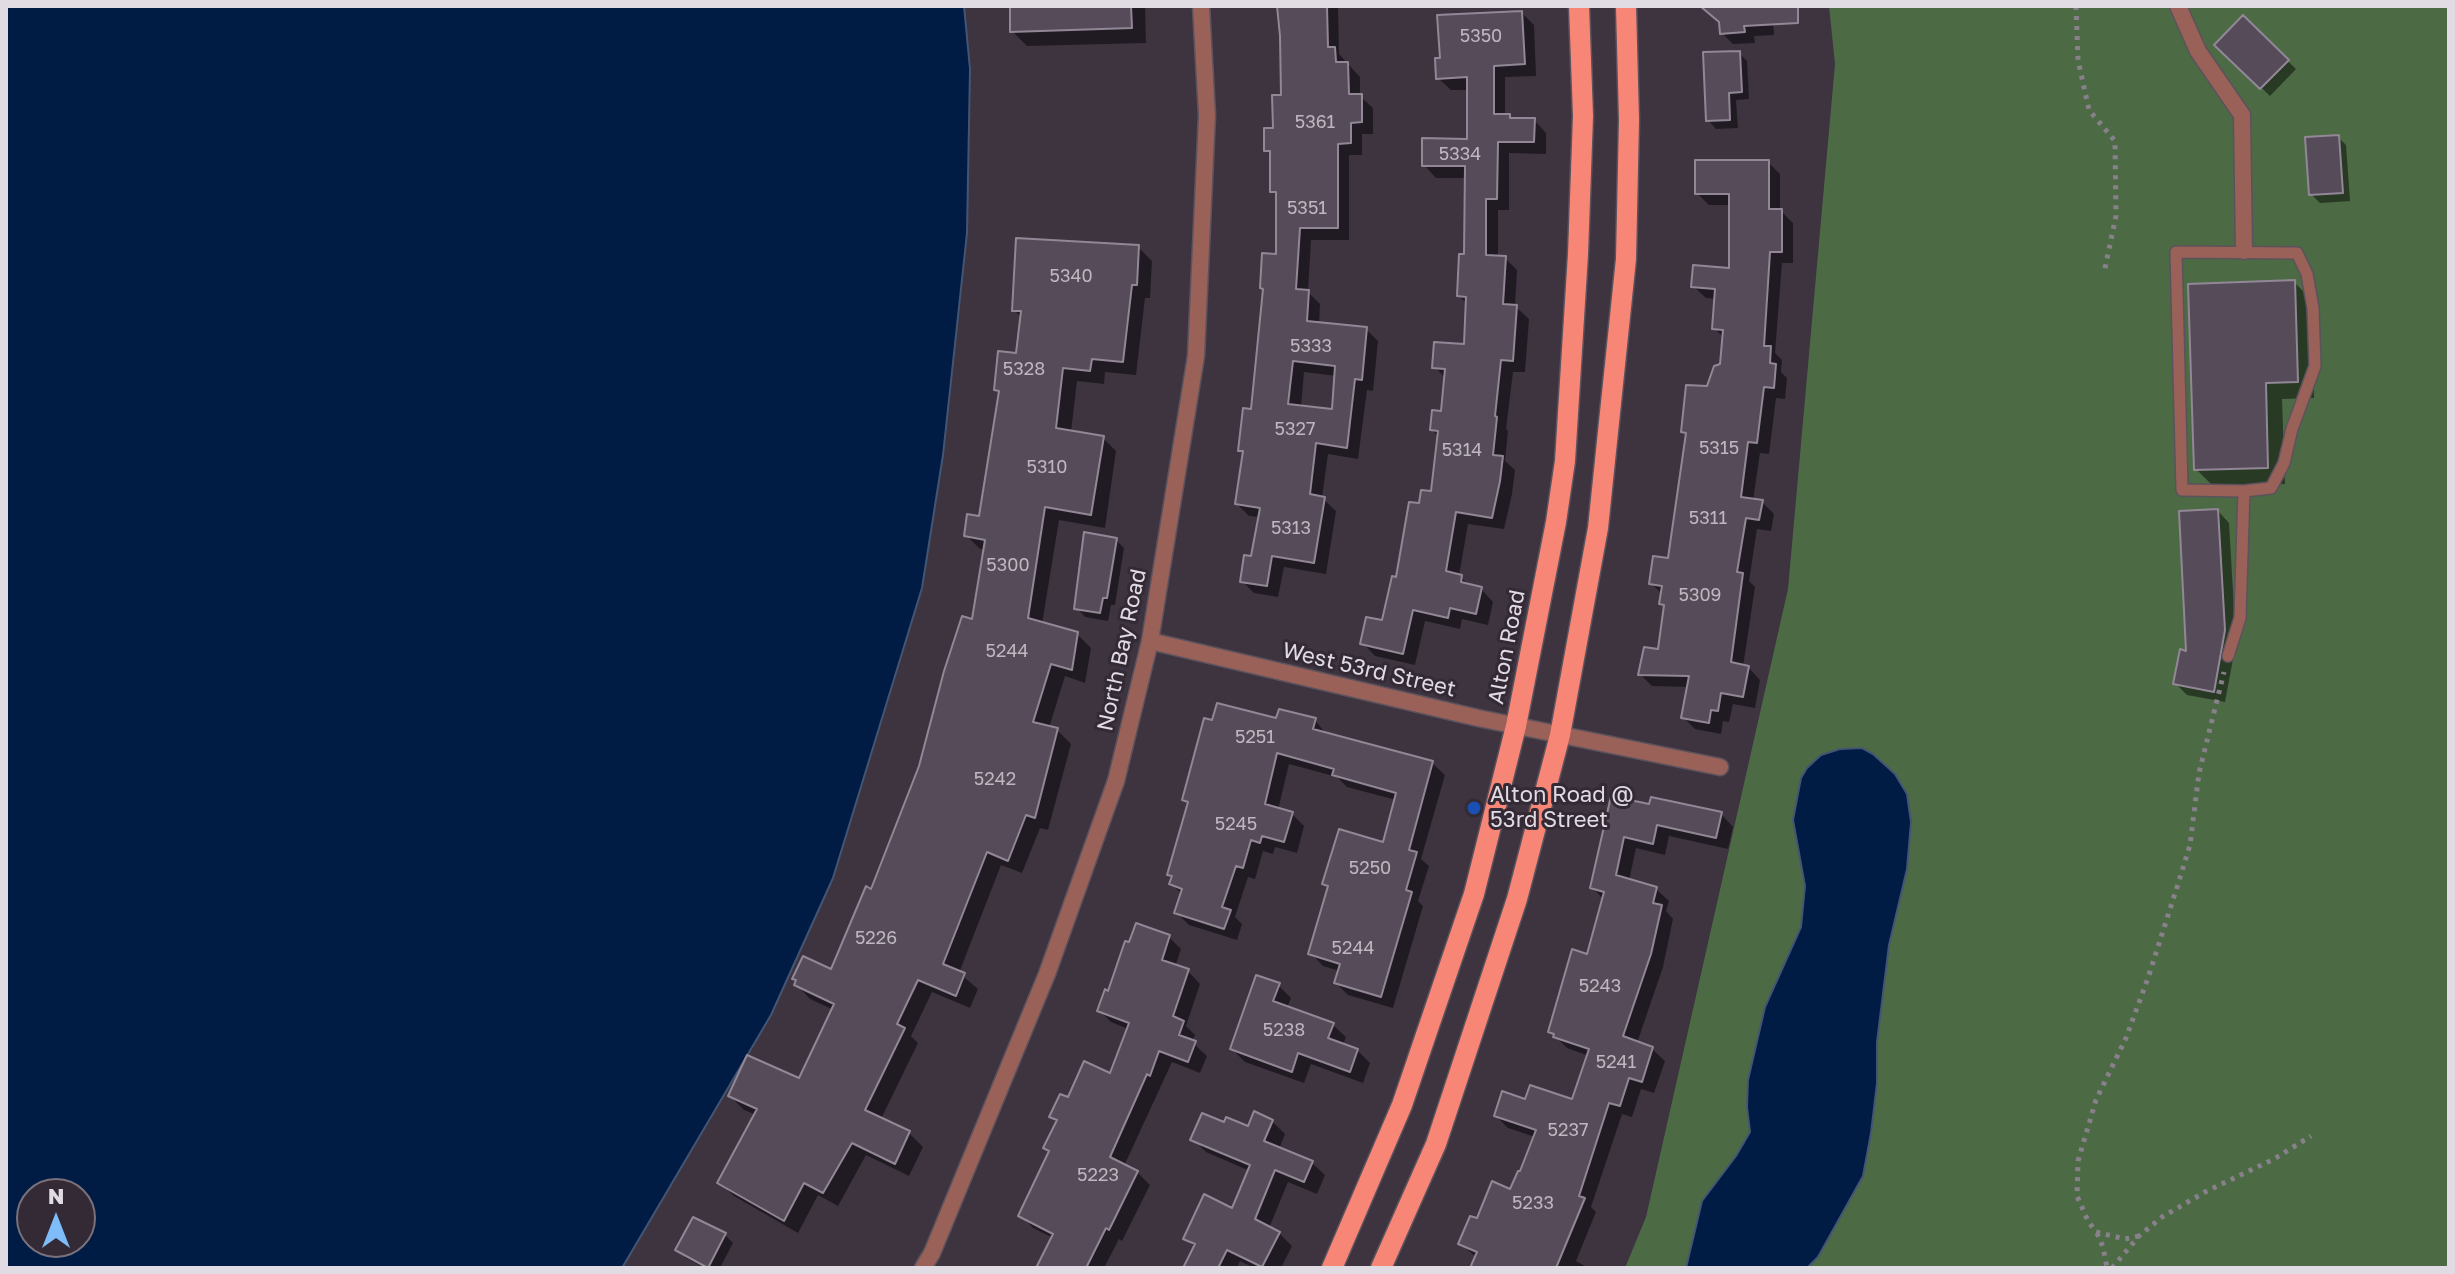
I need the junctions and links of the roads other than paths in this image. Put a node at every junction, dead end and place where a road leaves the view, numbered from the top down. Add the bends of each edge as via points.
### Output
1 (1201, 6) edge
2 (1579, 6) edge
3 (1626, 6) edge
4 (2178, 6) edge
5 (2244, 251) junction
6 (2244, 491) junction
7 (1150, 641) junction
8 (2228, 656) road end
9 (1516, 726) junction
10 (1560, 735) junction
11 (1720, 767) dead end
12 (923, 1268) edge
13 (1332, 1268) edge
14 (1381, 1268) edge

1 - 7 street, North Bay Road via 1207,115 1196,356
2 - 9 main road, Alton Road via 1583,116 1565,461
3 - 10 main road via 1626,259 1598,528
4 - 5 street via 2198,51 2242,115
5 - 6 lane via 2297,253 2313,308 2315,366 2271,488
5 - 6 lane via 2176,252 2182,490
6 - 8 lane via 2240,618
7 - 9 street, West 53rd Street
7 - 12 street, North Bay Road via 1116,781 1058,945
9 - 10 street, West 53rd Street
9 - 13 main road, Alton Road via 1474,894 1423,1045
10 - 11 street, West 53rd Street
10 - 14 main road via 1517,899 1436,1144

